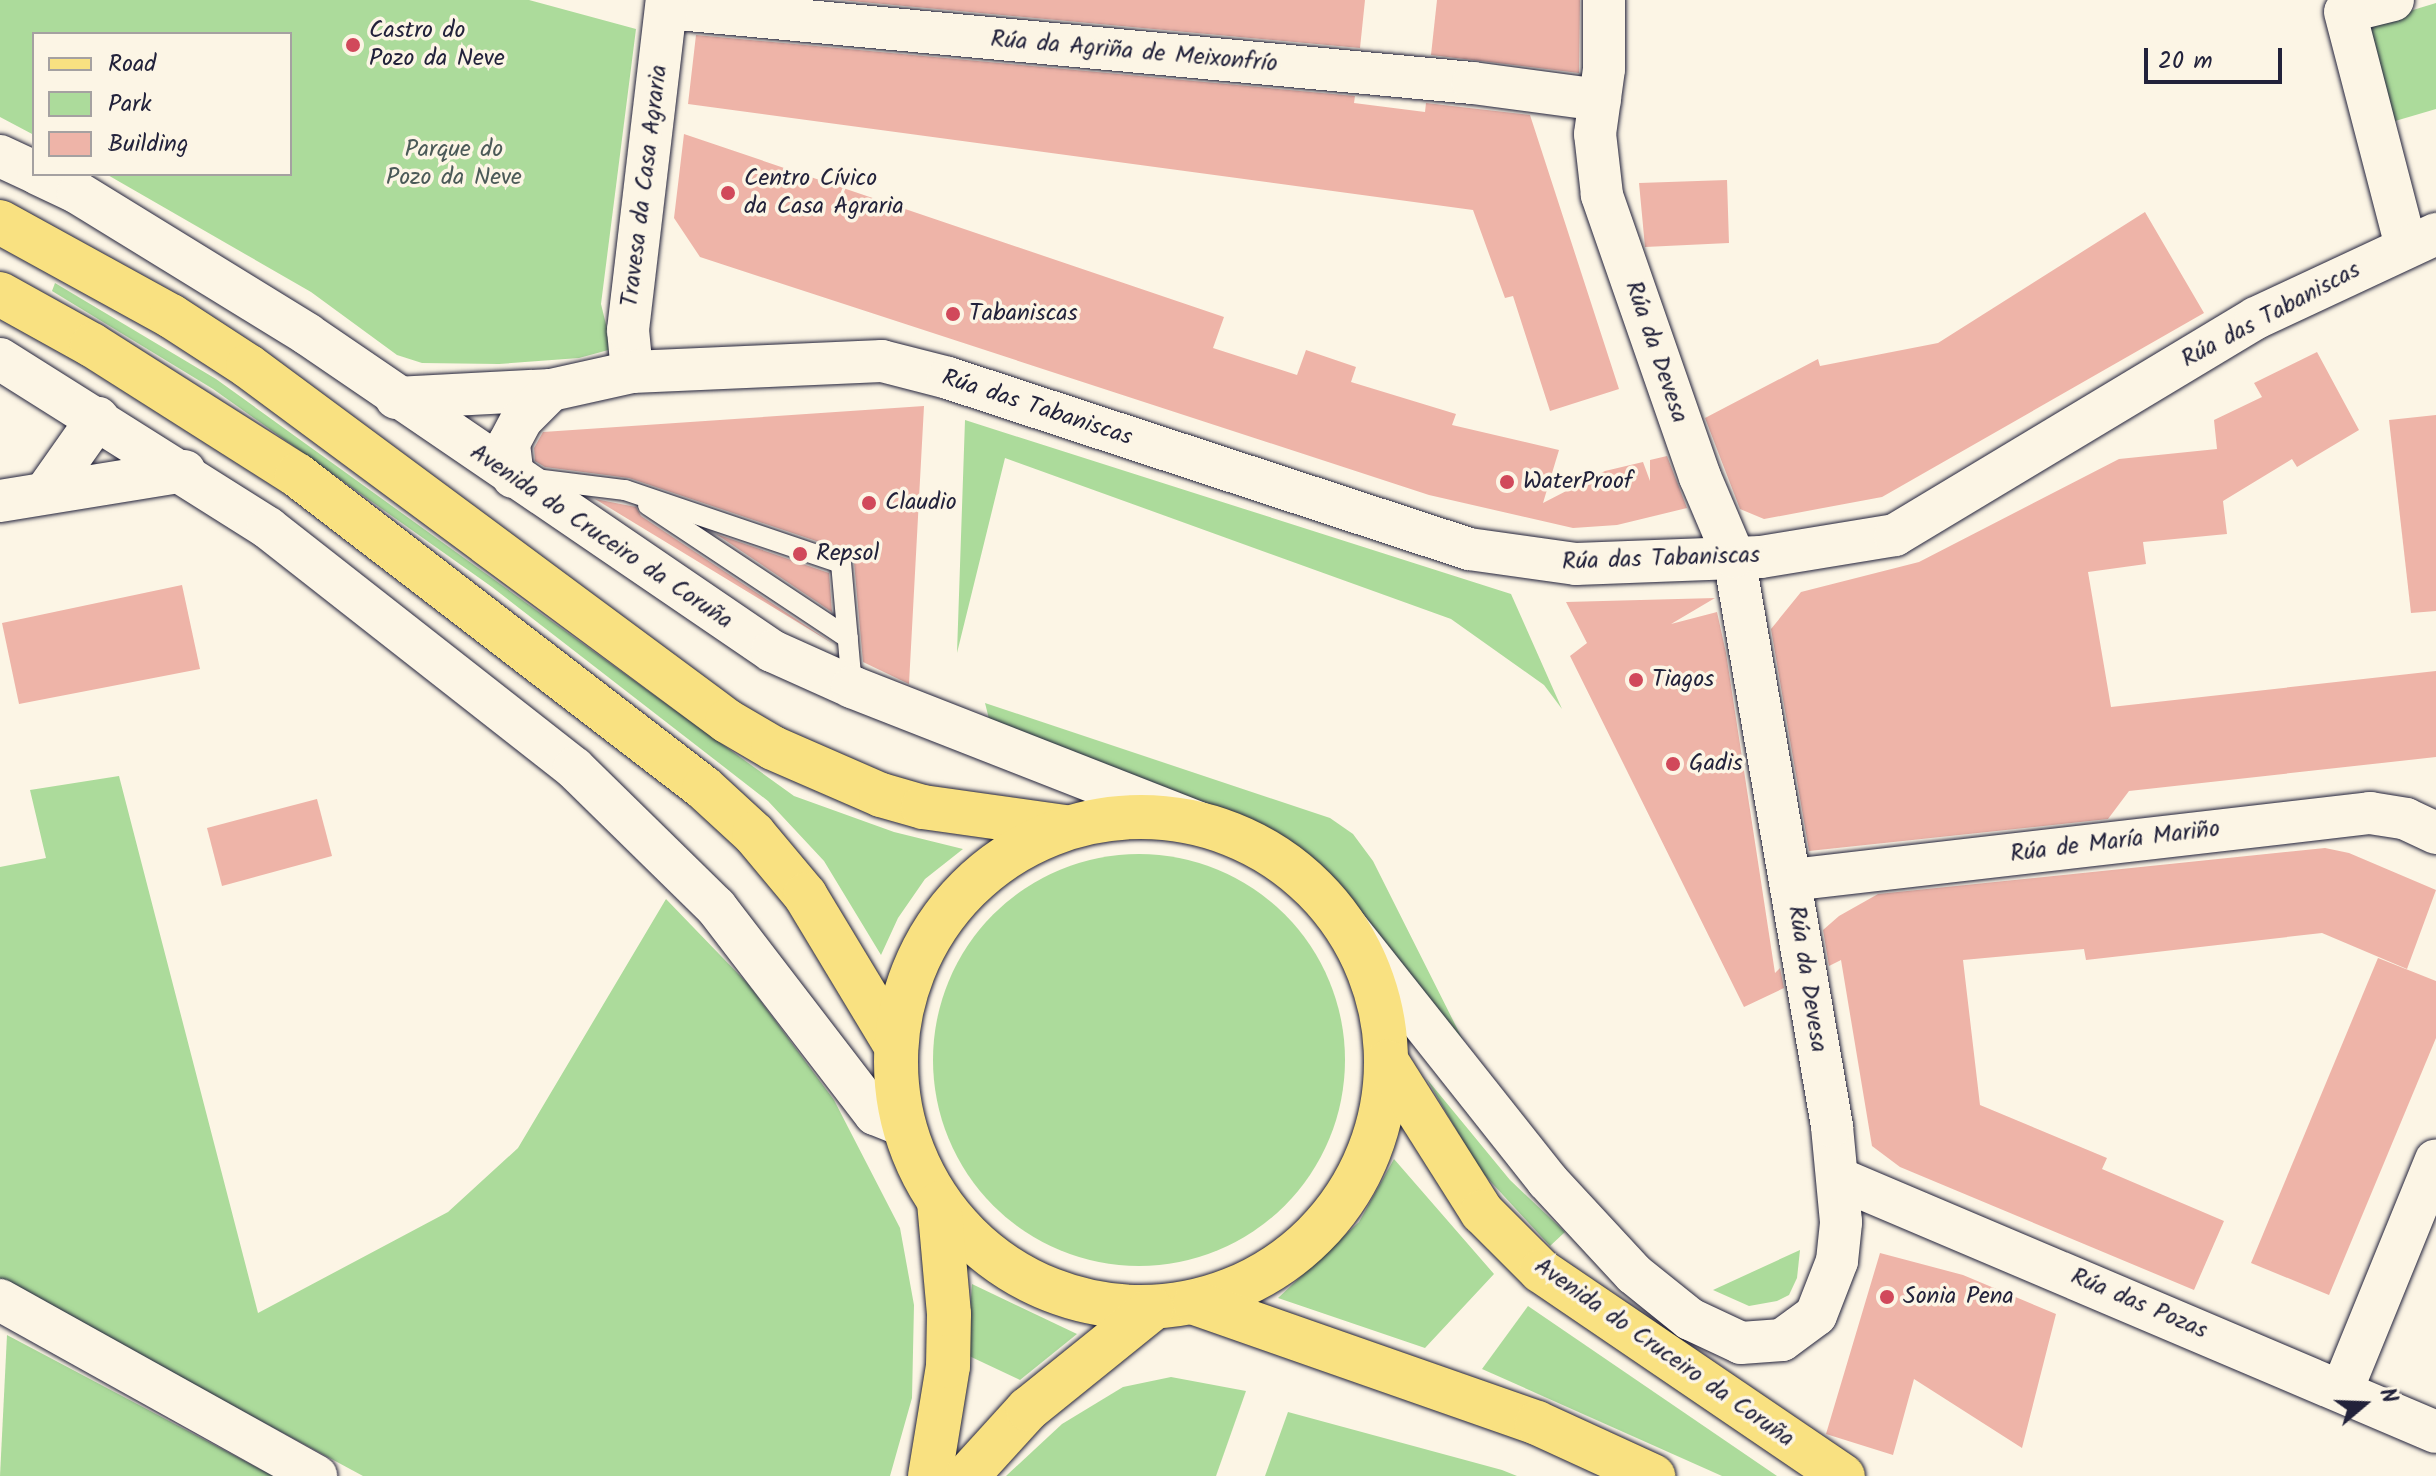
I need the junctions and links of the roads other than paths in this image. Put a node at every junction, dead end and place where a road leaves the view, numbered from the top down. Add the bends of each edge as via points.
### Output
1 (1604, 0) edge
2 (2393, 0) edge
3 (667, 4) edge
4 (1600, 100) junction
5 (0, 156) edge
6 (32, 171) edge
7 (42, 176) edge
8 (0, 222) edge
9 (2421, 241) edge
10 (0, 294) edge
11 (0, 359) edge
12 (632, 372) junction
13 (551, 390) junction
14 (396, 398) junction
15 (98, 418) junction
16 (185, 471) junction
17 (513, 477) junction
18 (625, 490) junction
19 (45, 493) junction
20 (0, 501) edge
21 (1734, 557) junction
22 (848, 638) junction
23 (852, 687) junction
24 (1202, 824) junction
25 (1065, 827) junction
26 (2436, 833) edge
27 (1791, 880) junction
28 (1345, 925) junction
29 (896, 1046) junction
30 (1387, 1062) junction
31 (904, 1126) junction
32 (2436, 1160) edge
33 (1840, 1179) junction
34 (939, 1203) junction
35 (0, 1300) edge
36 (1195, 1303) junction
37 (1152, 1309) junction
38 (2342, 1390) junction
39 (2436, 1432) edge
40 (316, 1476) edge
41 (930, 1476) edge
42 (967, 1476) edge
43 (1653, 1476) edge
44 (1843, 1476) edge

1 - 4 street, Rúa da Devesa
2 - 9 street via 2345,12
3 - 4 street, Rúa da Agriña de Meixonfrío
3 - 12 street, Travesa da Casa Agraria via 628,330
4 - 21 street, Rúa da Devesa via 1595,162 1602,195 1700,477
5 - 6 street, Avenida do Cruceiro da Coruña
7 - 14 street, Avenida do Cruceiro da Coruña via 307,334
8 - 25 main road via 159,309 248,366 727,721 773,748 881,795 923,807
9 - 21 street, Rúa das Tabaniscas via 2256,318 1895,535 1810,552
10 - 29 main road via 92,345 297,475 704,788 754,834 805,895
11 - 15 street
12 - 13 street, Rúa das Tabaniscas
12 - 21 street, Rúa das Tabaniscas via 882,361 1469,549 1576,564
13 - 14 street, Rúa das Tabaniscas
13 - 17 street via 522,419 509,443
14 - 17 street, Avenida do Cruceiro da Coruña
15 - 16 street
15 - 19 street
16 - 19 street
16 - 31 street via 281,537 574,768 716,907 875,1114
17 - 18 lane
17 - 23 street, Avenida do Cruceiro da Coruña via 772,651
18 - 22 lane
18 - 22 lane via 841,563
19 - 20 street
21 - 27 street, Rúa da Devesa
22 - 23 lane
23 - 24 street, Avenida do Cruceiro da Coruña
24 - 25 main road via 1121,816
24 - 28 main road via 1270,852 1317,890
25 - 29 main road via 1032,840 980,875 954,902 924,946 906,986
26 - 27 street, Rúa de María Mariño via 2406,819 2370,813
27 - 33 street, Rúa da Devesa
28 - 30 main road via 1379,1002
28 - 33 street, Rúa da Devesa via 1589,1229 1666,1301 1721,1337 1769,1343 1796,1334 1816,1315 1837,1261
29 - 31 main road
30 - 36 main road via 1373,1148 1333,1218 1266,1275
30 - 44 main road, Avenida do Cruceiro da Coruña via 1482,1212 1541,1271
31 - 34 main road
32 - 38 street
33 - 38 street, Rúa das Pozas
34 - 37 main road via 986,1254 1048,1290 1105,1306
34 - 41 main road via 948,1366
35 - 40 street
36 - 37 main road
36 - 43 main road via 1537,1423
37 - 42 main road via 1028,1409
38 - 39 street, Rúa das Pozas

